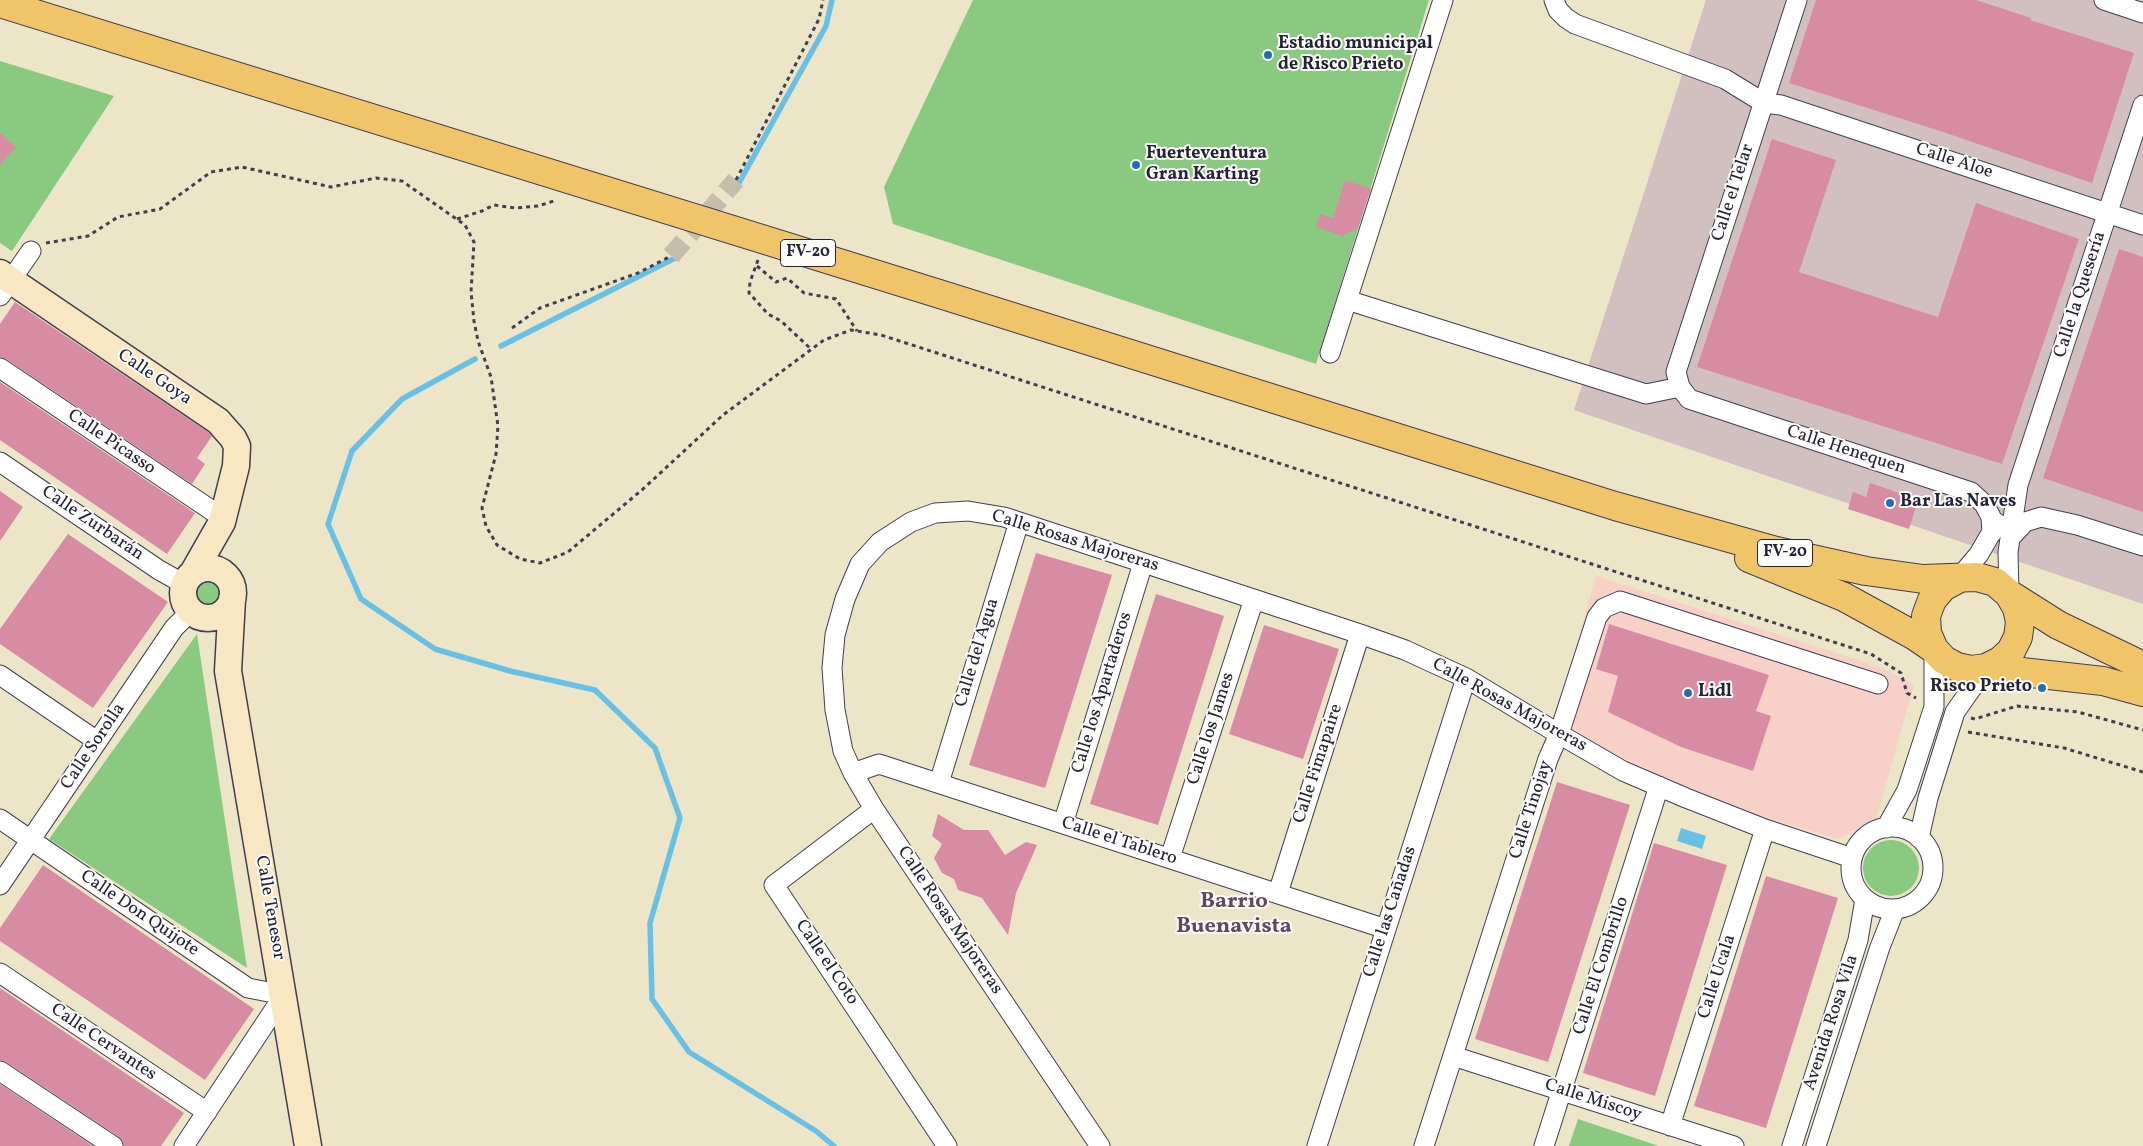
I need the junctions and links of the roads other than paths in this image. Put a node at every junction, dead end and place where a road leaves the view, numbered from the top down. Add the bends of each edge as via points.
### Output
1 (1443, 0) edge
2 (1554, 0) edge
3 (1797, 0) edge
4 (2104, 0) edge
5 (0, 3) edge
6 (2143, 13) edge
7 (1764, 103) junction
8 (2143, 105) edge
9 (2108, 213) junction
10 (2143, 225) edge
11 (31, 251) road end
12 (4, 283) edge
13 (1347, 300) junction
14 (1330, 353) dead end
15 (0, 368) edge
16 (1680, 387) junction
17 (0, 462) edge
18 (2018, 485) junction
19 (1615, 506) junction
20 (222, 520) junction
21 (1019, 522) junction
22 (1992, 533) junction
23 (2010, 538) junction
24 (2143, 546) edge
25 (1144, 563) junction
26 (188, 578) junction
27 (1958, 579) junction
28 (232, 591) junction
29 (2010, 594) junction
30 (1254, 599) junction
31 (194, 613) junction
32 (1360, 634) junction
33 (1934, 649) junction
34 (2143, 666) edge
35 (1986, 668) junction
36 (228, 671) junction
37 (0, 675) edge
38 (1466, 678) junction
39 (1878, 684) dead end
40 (2143, 692) edge
41 (1558, 734) junction
42 (97, 741) junction
43 (853, 772) junction
44 (938, 783) junction
45 (1659, 786) junction
46 (874, 809) junction
47 (0, 819) edge
48 (1063, 824) junction
49 (1886, 828) junction
50 (1766, 829) junction
51 (1919, 838) junction
52 (31, 840) junction
53 (1170, 858) junction
54 (1852, 858) junction
55 (0, 885) edge
56 (1278, 894) junction
57 (1865, 899) junction
58 (1895, 909) junction
59 (1386, 928) junction
60 (0, 973) edge
61 (284, 995) junction
62 (1453, 1056) junction
63 (0, 1071) edge
64 (1562, 1091) junction
65 (207, 1112) junction
66 (1670, 1126) junction
67 (114, 1146) edge
68 (184, 1146) edge
69 (308, 1146) edge
70 (947, 1146) edge
71 (1100, 1146) edge
72 (1317, 1146) edge
73 (1424, 1146) edge
74 (1544, 1146) edge
75 (1734, 1146) edge
76 (1792, 1146) edge
77 (1816, 1146) edge

1 - 13 street
2 - 7 street via 1558,10 1574,24 1725,78
3 - 7 street, Calle el Telar
4 - 6 street
5 - 19 main road, FV-20
7 - 9 street, Calle Aloe
7 - 16 street, Calle el Telar via 1676,372
8 - 9 street, Calle la Quesería
9 - 10 street, Calle Aloe
9 - 18 street, Calle la Quesería
11 - 12 street
12 - 20 street, Calle Goya via 218,421 228,431 234,438 237,454
13 - 14 street
13 - 16 street via 1646,394
15 - 20 street, Calle Picasso
16 - 22 street, Calle Henequen via 1689,399 1971,492 1984,504 1991,517
17 - 26 street, Calle Zurbarán via 159,570
18 - 22 street, Calle la Quesería
18 - 23 street, Calle la Quesería
19 - 27 main road, FV-20 via 1776,551 1866,571
19 - 33 main road, FV-20 via 1844,597
20 - 26 street, Calle Goya
20 - 28 street, Calle Goya
21 - 25 street, Calle Rosas Majoreras
21 - 43 street, Calle Rosas Majoreras via 968,511 935,513 911,522 880,542 860,564 845,599 832,668 843,751
21 - 44 street, Calle del Agua
22 - 27 street, Calle la Quesería
23 - 24 street via 2024,522 2040,517
23 - 29 street, Calle la Quesería
25 - 30 street, Calle Rosas Majoreras
25 - 48 street, Calle los Apartaderos
26 - 28 street via 199,569 213,568 220,571
26 - 31 street via 183,599
27 - 29 main road, FV-20 via 1977,577 1995,582
27 - 33 main road via 1943,587 1932,600 1926,616 1927,633
28 - 31 street via 224,612 210,618
28 - 36 street, Calle Tenesor
29 - 34 main road, FV-20 via 2058,625
29 - 35 main road via 2020,622 2018,637 2000,662
30 - 32 street, Calle Rosas Majoreras
30 - 53 street, Calle los James
31 - 36 street, Calle Tenesor
31 - 42 street, Calle Sorolla via 174,628
32 - 38 street, Calle Rosas Majoreras
32 - 56 street, Calle Fimapaire
33 - 35 main road, FV-20 via 1957,667
33 - 49 street via 1934,707 1907,790
35 - 40 main road, FV-20 via 2103,681
35 - 51 street via 1956,712 1928,798
36 - 61 street, Calle Tenesor
37 - 42 street
38 - 41 street, Calle Rosas Majoreras
38 - 59 street, Calle las Cañadas
39 - 41 street, Calle Tinojay via 1620,601 1604,608 1597,617
41 - 45 street, Calle Rosas Majoreras
41 - 62 street, Calle Tinojay
42 - 52 street, Calle Sorolla
43 - 44 street, Calle el Tablero via 879,764
43 - 46 street, Calle Rosas Majoreras
44 - 48 street, Calle el Tablero
45 - 50 street, Calle Rosas Majoreras
45 - 64 street, Calle El Combrillo
46 - 70 street, Calle el Coto via 774,886
46 - 71 street, Calle Rosas Majoreras
47 - 52 street, Calle Don Quijote
48 - 53 street, Calle el Tablero
49 - 51 street via 1909,831
49 - 54 street via 1866,837
50 - 54 street, Calle Rosas Majoreras
50 - 66 street, Calle Ucala
51 - 58 street via 1933,861 1933,875 1920,899
52 - 55 street, Calle Sorolla
52 - 61 street, Calle Don Quijote via 248,988
53 - 56 street, Calle el Tablero
54 - 57 street via 1852,879
56 - 59 street, Calle el Tablero
57 - 58 street via 1884,909
57 - 76 street, Avenida Rosa Vila via 1858,940
58 - 77 street, Avenida Rosa Vila
59 - 72 street, Calle las Cañadas
60 - 65 street, Calle Cervantes
61 - 65 street
61 - 69 street, Calle Tenesor
62 - 64 street, Calle Miscoy
62 - 73 street, Calle Tinojay
63 - 67 street
64 - 66 street, Calle Miscoy
64 - 74 street, Calle El Combrillo
65 - 68 street
66 - 75 street, Calle Miscoy

